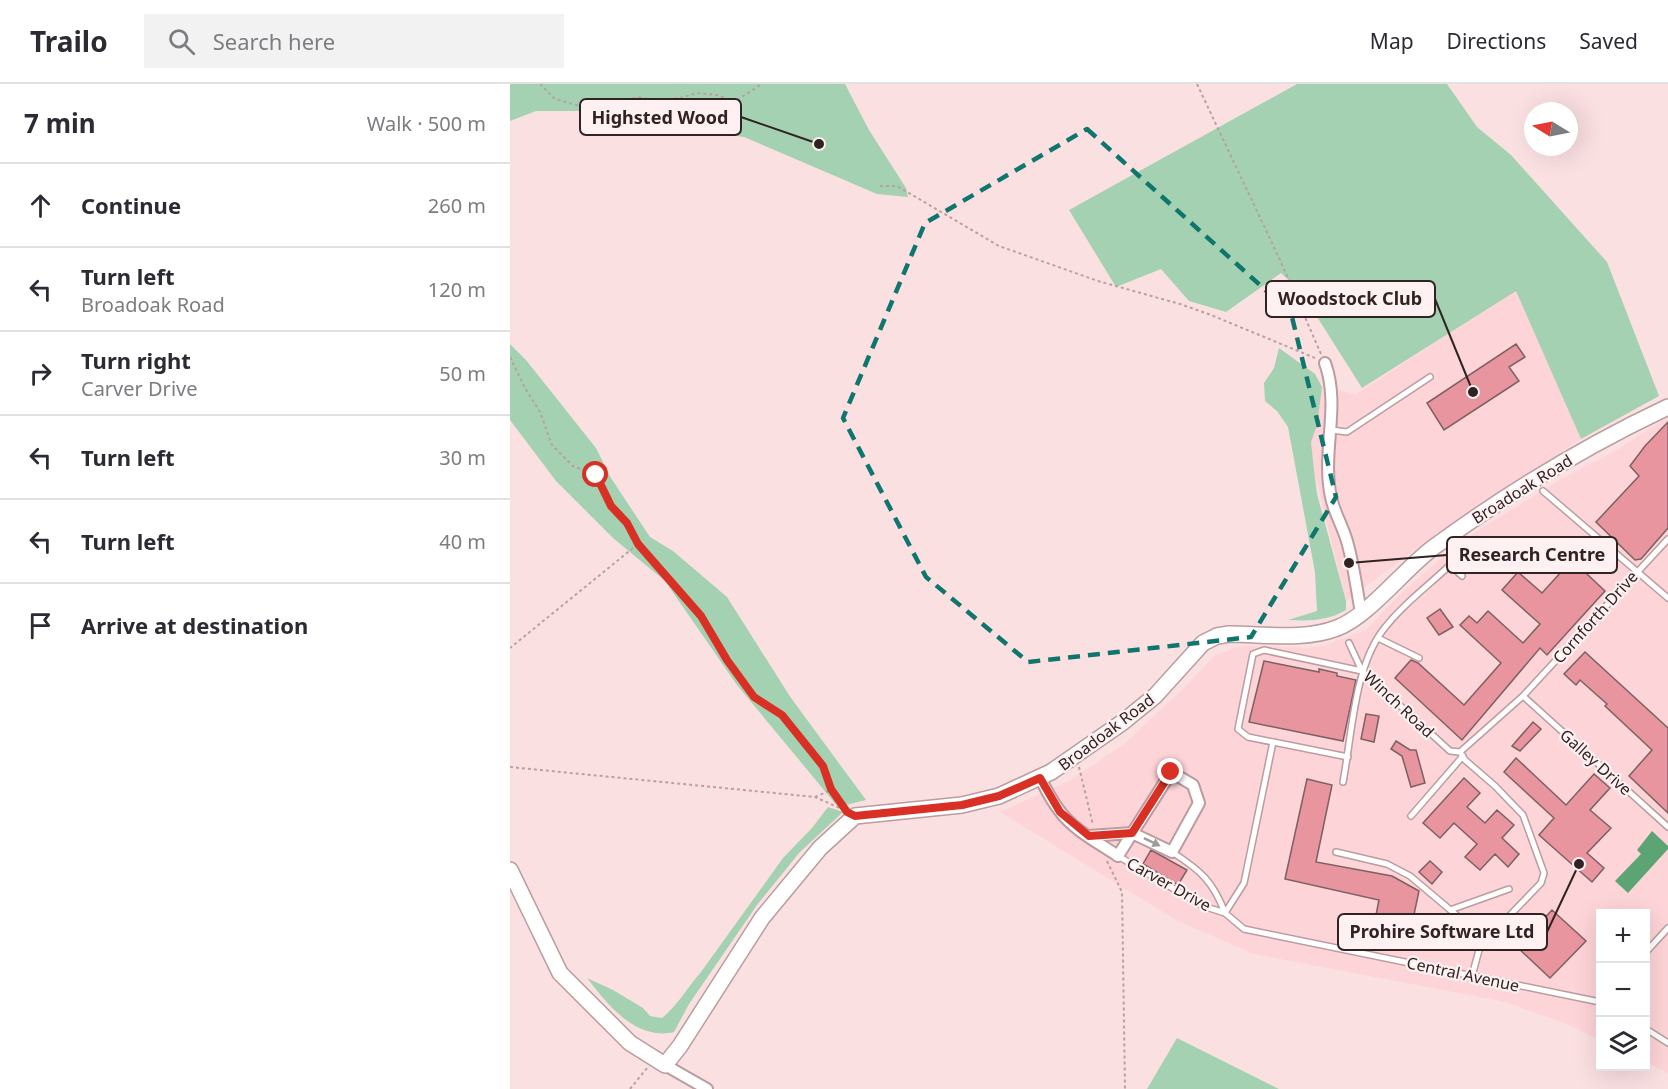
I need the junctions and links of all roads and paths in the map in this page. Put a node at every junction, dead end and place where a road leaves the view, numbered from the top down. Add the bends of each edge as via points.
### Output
1 (540, 84) edge
2 (762, 84) edge
3 (1197, 84) edge
4 (880, 186) dead end
5 (510, 357) edge
6 (1326, 363) junction
7 (1430, 377) dead end
8 (1668, 407) edge
9 (1331, 430) junction
10 (1543, 491) dead end
11 (1668, 538) edge
12 (638, 544) junction
13 (1636, 572) junction
14 (1462, 576) dead end
15 (1668, 598) edge
16 (1361, 613) junction
17 (1378, 638) junction
18 (1349, 643) dead end
19 (510, 648) edge
20 (1419, 658) dead end
21 (1362, 671) junction
22 (1523, 696) junction
23 (1272, 742) junction
24 (1461, 754) junction
25 (1076, 756) junction
26 (1348, 757) junction
27 (510, 767) edge
28 (1040, 778) junction
29 (1343, 782) dead end
30 (831, 789) junction
31 (814, 797) junction
32 (1411, 816) dead end
33 (1668, 827) edge
34 (1132, 833) junction
35 (1094, 838) junction
36 (1172, 852) junction
37 (1335, 852) dead end
38 (1118, 856) junction
39 (510, 870) edge
40 (1509, 889) dead end
41 (1450, 910) junction
42 (1225, 913) junction
43 (1667, 932) edge
44 (1486, 940) junction
45 (1650, 948) edge
46 (1472, 976) junction
47 (1596, 1000) edge
48 (1650, 1032) edge
49 (1668, 1043) edge
50 (660, 1062) junction
51 (630, 1089) edge
52 (707, 1089) edge
53 (1125, 1089) edge

1 - 2 path via 555,99 594,110 638,98 680,98 697,93 734,102
3 - 6 path
4 - 6 path via 897,186 999,246 1180,303
5 - 12 path via 540,412 552,445 573,466 596,475 611,506 627,523
6 - 9 street
7 - 9 lane via 1347,432
8 - 16 street, Broadoak Road via 1508,495 1432,549
9 - 16 street via 1327,460 1331,497 1348,544
10 - 13 lane
11 - 13 lane, Cornforth Drive
12 - 19 path
12 - 30 path via 701,616 754,697 782,715 823,766
13 - 15 lane
13 - 22 lane, Cornforth Drive
14 - 17 lane via 1450,565
16 - 25 street, Broadoak Road via 1340,627 1311,634 1229,634 1203,643 1155,696
17 - 20 lane
17 - 21 lane
18 - 21 lane, Winch Road
21 - 23 lane via 1264,650 1253,654 1238,729 1248,737
21 - 24 lane, Winch Road via 1450,751
21 - 26 lane
22 - 24 lane, Cornforth Drive
22 - 33 lane, Galley Drive
23 - 26 lane
23 - 42 lane via 1244,883
24 - 32 lane, Cornforth Drive
24 - 44 lane, Winch Road via 1523,815 1544,873 1541,883
25 - 28 street, Broadoak Road
25 - 35 path
26 - 29 lane
27 - 31 path
28 - 35 street, Carver Drive via 1060,812
28 - 50 street, Broadoak Road via 999,796 962,805 855,816 820,848 762,918 680,1046
30 - 31 path
30 - 31 path via 847,812
34 - 35 street
34 -> 36 street
34 - 36 street via 1171,772 1193,785 1199,803
34 - 38 street
35 - 38 street, Carver Drive
35 - 53 path via 1122,892
36 - 42 lane via 1204,876
37 - 41 lane via 1387,864 1410,876
38 - 42 lane, Carver Drive via 1203,906
39 - 50 street via 560,973 630,1043
40 - 41 lane
41 - 44 lane
42 - 46 lane, Central Avenue via 1244,929
43 - 45 lane
44 - 46 lane
46 - 47 lane, Central Avenue
48 - 49 lane
50 - 51 path
50 - 52 street

